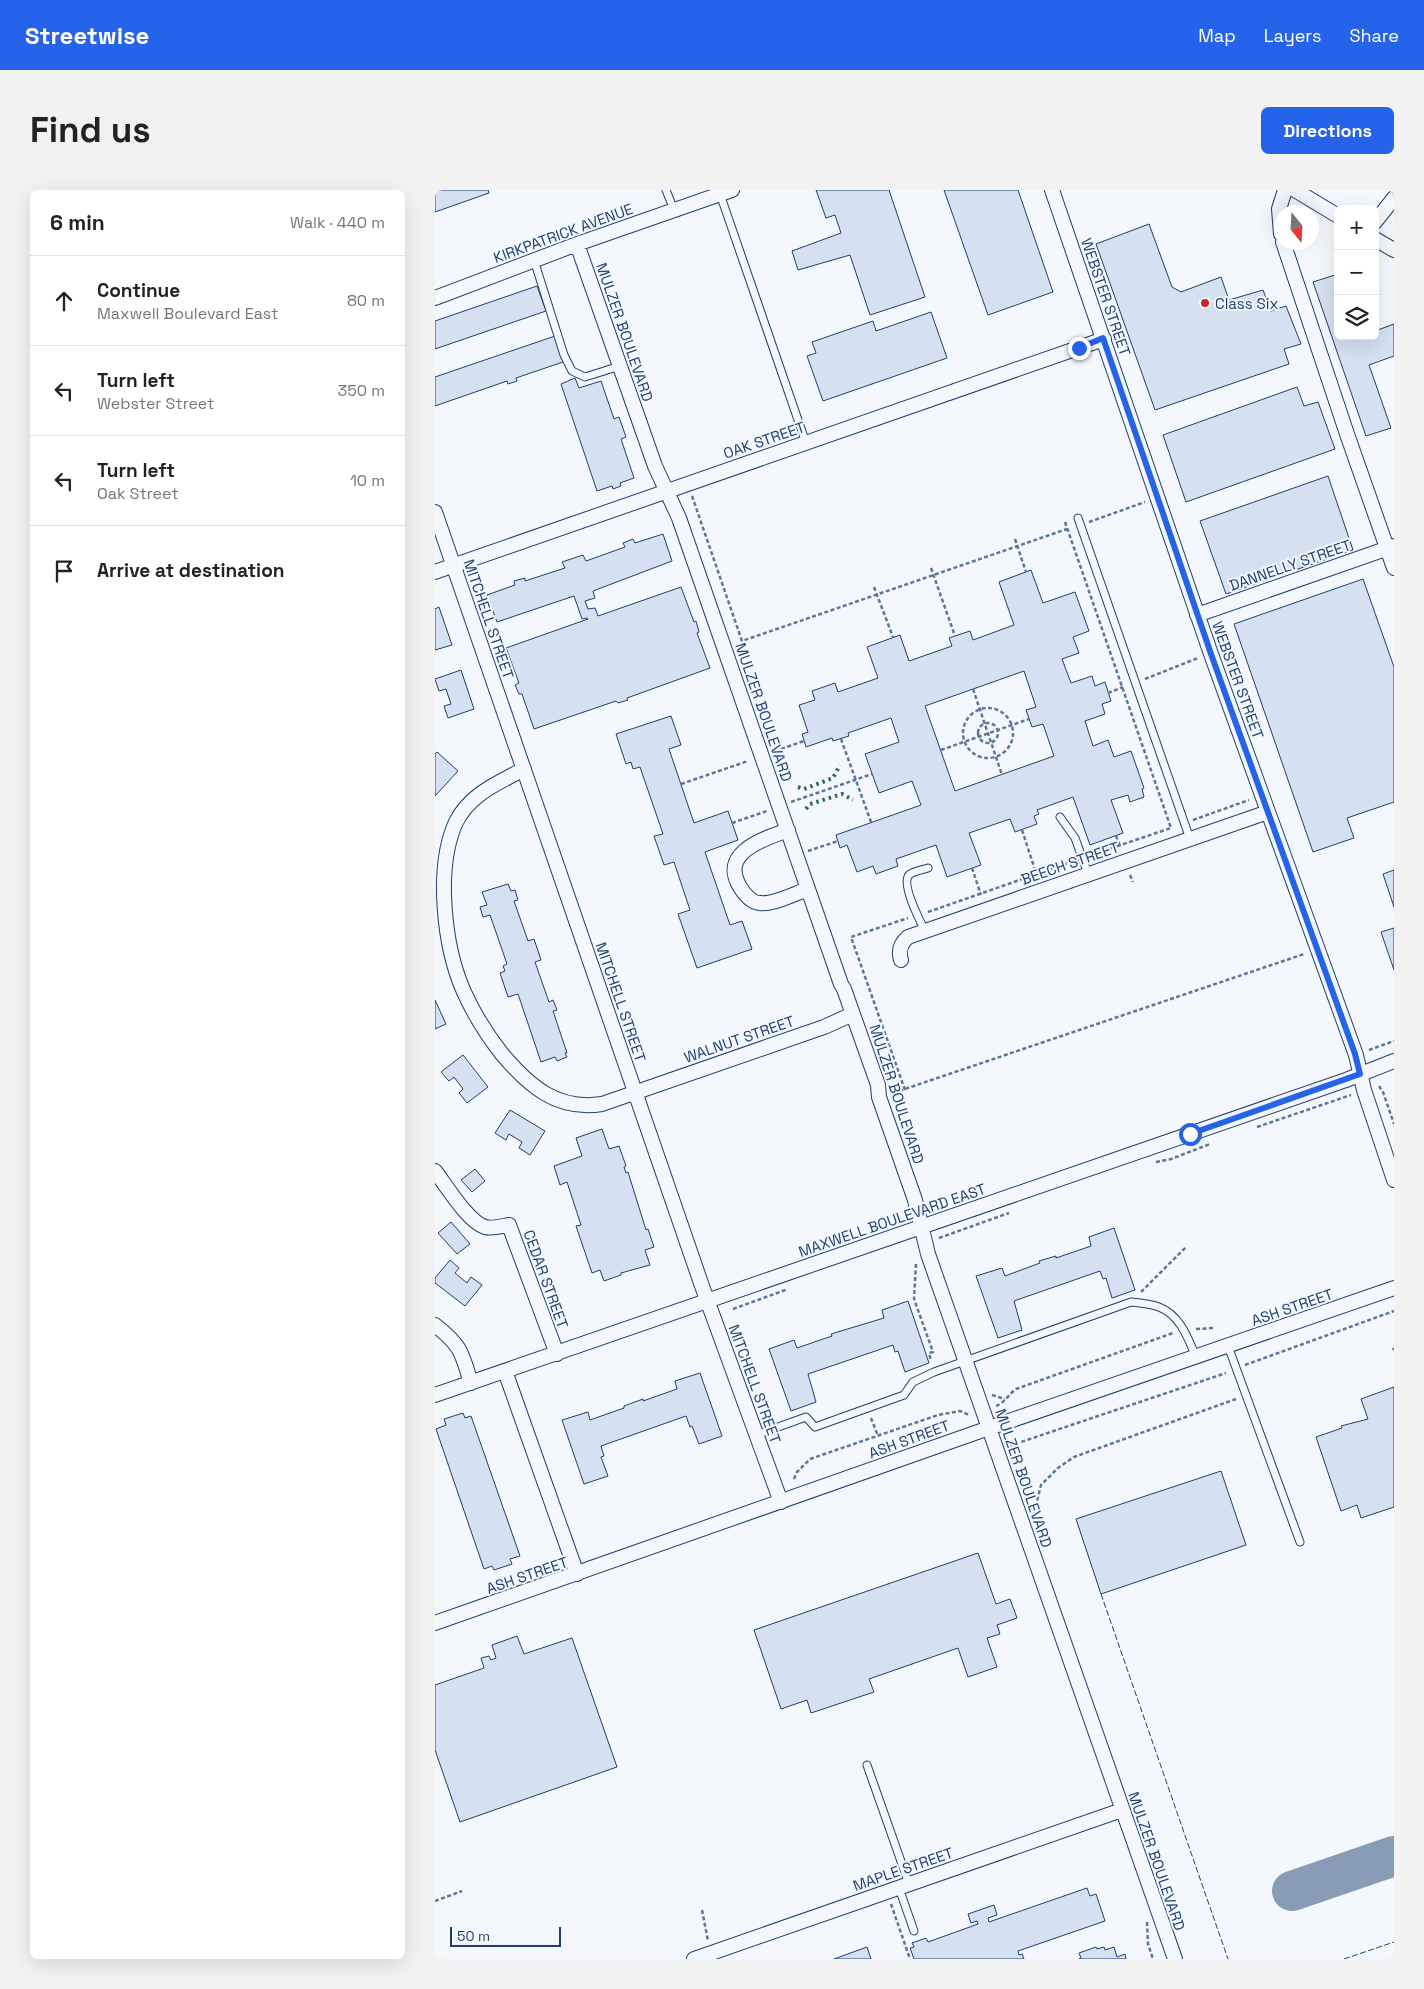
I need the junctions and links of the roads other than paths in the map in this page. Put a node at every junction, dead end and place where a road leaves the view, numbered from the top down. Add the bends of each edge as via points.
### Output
1 (666, 190) edge
2 (1052, 190) edge
3 (1285, 190) edge
4 (1295, 190) edge
5 (726, 192) edge
6 (1394, 198) edge
7 (1280, 205) edge
8 (674, 210) junction
9 (1334, 214) edge
10 (1379, 217) edge
11 (1379, 241) edge
12 (577, 244) junction
13 (1286, 250) edge
14 (1394, 250) edge
15 (535, 260) junction
16 (435, 298) edge
17 (1103, 338) junction
18 (620, 366) junction
19 (806, 443) junction
20 (667, 492) junction
21 (435, 512) edge
22 (1079, 521) road end
23 (1391, 547) edge
24 (453, 565) junction
25 (1394, 568) edge
26 (435, 572) edge
27 (1197, 615) junction
28 (524, 769) junction
29 (1268, 812) junction
30 (1060, 817) dead end
31 (788, 830) junction
32 (1190, 839) junction
33 (927, 868) dead end
34 (1089, 874) junction
35 (808, 889) junction
36 (925, 931) junction
37 (901, 960) dead end
38 (853, 1014) junction
39 (1394, 1060) edge
40 (1360, 1074) junction
41 (635, 1093) junction
42 (435, 1171) edge
43 (1394, 1180) edge
44 (922, 1227) junction
45 (1394, 1288) edge
46 (707, 1301) junction
47 (435, 1325) edge
48 (1228, 1346) junction
49 (557, 1354) junction
50 (1196, 1357) junction
51 (967, 1361) junction
52 (505, 1371) junction
53 (471, 1383) junction
54 (435, 1395) edge
55 (989, 1428) junction
56 (756, 1435) junction
57 (781, 1502) junction
58 (1300, 1542) dead end
59 (577, 1574) junction
60 (435, 1624) edge
61 (867, 1765) dead end
62 (1122, 1810) junction
63 (904, 1886) junction
64 (913, 1930) dead end
65 (694, 1959) edge
66 (1175, 1959) edge

1 - 8 lane
2 - 17 street, WEBSTER STREET
3 - 7 street
4 - 9 street
5 - 8 street, KIRKPATRICK AVENUE
5 - 19 lane
6 - 10 street
8 - 12 street, KIRKPATRICK AVENUE
11 - 14 street
12 - 15 street, KIRKPATRICK AVENUE
12 - 18 street, MULZER BOULEVARD
13 - 23 street
15 - 16 street, KIRKPATRICK AVENUE
15 - 18 lane via 564,355 572,370 585,377
17 - 19 street, OAK STREET
17 - 27 street, WEBSTER STREET
18 - 20 street, MULZER BOULEVARD
19 - 20 street, OAK STREET
20 - 24 street, OAK STREET
20 - 31 street, MULZER BOULEVARD via 679,518
21 - 24 street, MITCHELL STREET
22 - 32 lane
23 - 25 street
23 - 27 street, DANNELLY STREET
24 - 26 street, OAK STREET
24 - 28 street, MITCHELL STREET
27 - 29 street, WEBSTER STREET
28 - 41 street, MITCHELL STREET
28 - 41 street, WALNUT STREET via 475,797 461,813 451,834 444,866 443,897 448,940 457,974 491,1039 515,1070 539,1090 573,1105 588,1106
29 - 32 street, BEECH STREET
29 - 40 street, WEBSTER STREET
30 - 34 lane via 1075,838
31 - 35 street, MULZER BOULEVARD
31 - 35 street via 744,849 735,871 739,885 746,896 759,904
32 - 34 street, BEECH STREET
33 - 36 lane via 912,873 906,882
34 - 36 street, BEECH STREET
35 - 38 street, MULZER BOULEVARD
36 - 37 street, BEECH STREET via 903,941 899,949
38 - 41 street, WALNUT STREET
38 - 44 street, MULZER BOULEVARD
39 - 40 street, MAXWELL BOULEVARD EAST
40 - 43 street, WEBSTER STREET
40 - 44 street, MAXWELL BOULEVARD EAST
41 - 46 street, MITCHELL STREET
42 - 49 street, CEDAR STREET via 478,1224 487,1228 509,1225
44 - 46 street, MAXWELL BOULEVARD EAST
44 - 51 street, MULZER BOULEVARD
45 - 48 street, ASH STREET
46 - 49 street, MAXWELL BOULEVARD EAST
46 - 56 street, MITCHELL STREET
47 - 53 street via 457,1345
48 - 50 street, ASH STREET
48 - 58 lane
49 - 52 street, MAXWELL BOULEVARD EAST
50 - 51 lane via 1184,1329 1173,1316 1159,1307 1131,1302
50 - 55 street, ASH STREET
51 - 55 street, MULZER BOULEVARD
51 - 56 lane via 913,1382 904,1395 815,1427 806,1417
52 - 53 street, MAXWELL BOULEVARD EAST
52 - 59 street
53 - 54 street, MAXWELL BOULEVARD EAST
55 - 57 street, ASH STREET
55 - 62 street, MULZER BOULEVARD
56 - 57 street, MITCHELL STREET
57 - 59 street, ASH STREET
59 - 60 street, ASH STREET
61 - 63 lane
62 - 63 street, MAPLE STREET
62 - 66 street, MULZER BOULEVARD
63 - 64 lane
63 - 65 street, MAPLE STREET

